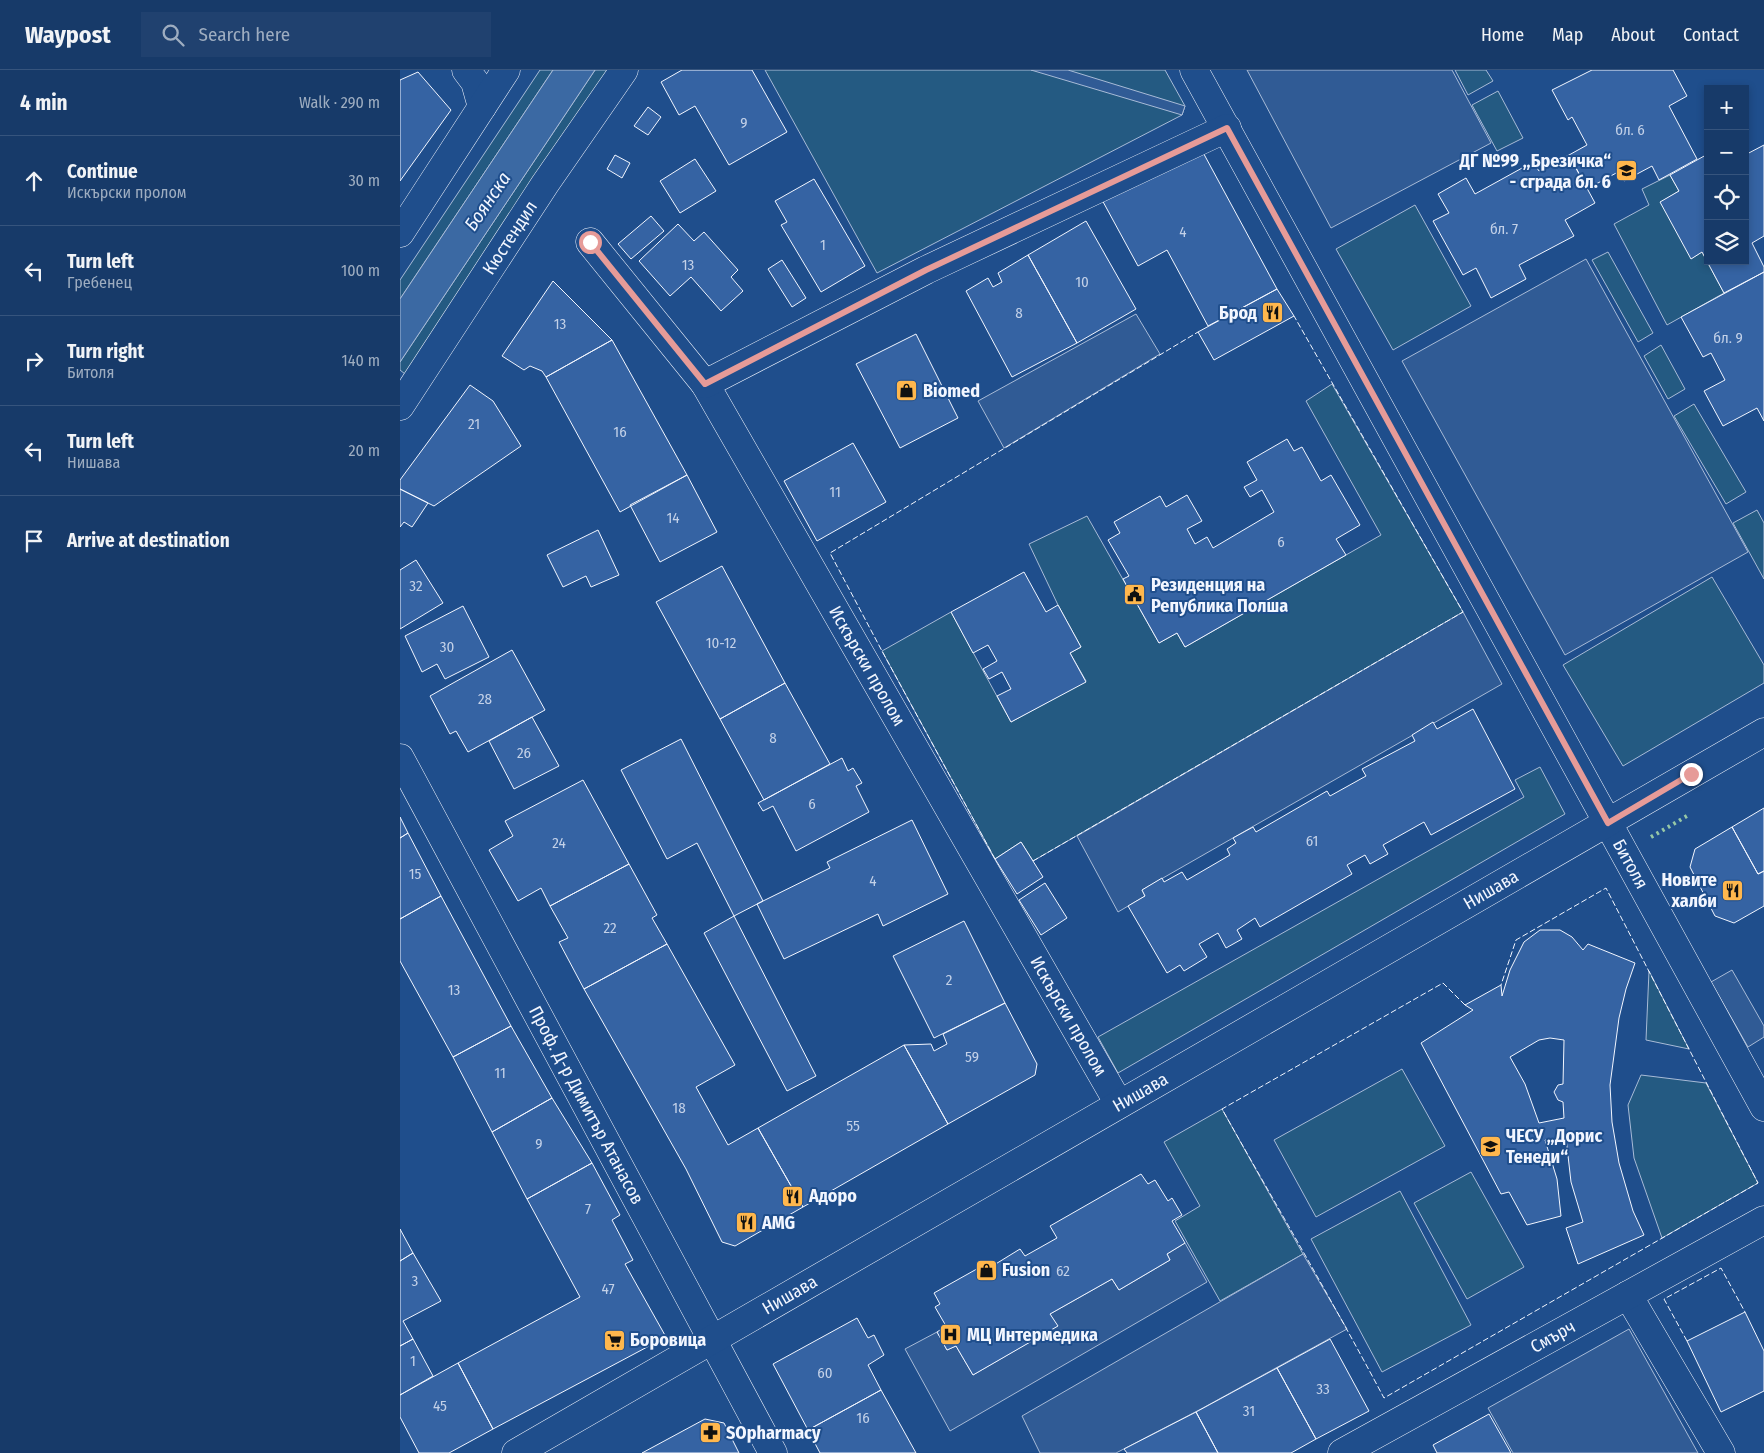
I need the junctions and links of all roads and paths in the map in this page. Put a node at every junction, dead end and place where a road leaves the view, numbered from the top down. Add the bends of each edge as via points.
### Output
1 (466, 70) edge
2 (506, 70) edge
3 (624, 70) edge
4 (1194, 70) edge
5 (482, 107) junction
6 (1227, 128) junction
7 (400, 234) edge
8 (590, 242) dead end
9 (705, 384) junction
10 (400, 406) edge
11 (1764, 732) edge
12 (400, 758) edge
13 (1608, 823) junction
14 (1120, 1104) junction
15 (1764, 1107) edge
16 (1764, 1220) edge
17 (1628, 1295) junction
18 (712, 1340) junction
19 (516, 1453) edge
20 (773, 1453) edge
21 (1342, 1453) edge
22 (1721, 1453) edge

1 - 5 street via 475,82
2 - 5 street
3 - 10 street, Кюстендил
4 - 6 street, Битоля
5 - 7 street
6 - 9 street via 926,270
6 - 13 street, Битоля
8 - 9 street, Искърски пролом
9 - 14 street, Искърски пролом
11 - 13 street, Нишава
12 - 18 street, Проф. Д-р Димитър Атанасов
13 - 14 street, Нишава
13 - 15 street, Битоля
14 - 18 street, Нишава
16 - 17 street, Смърч
17 - 21 street, Смърч
17 - 22 street
18 - 19 street, Нишава
18 - 20 street, Проф. Д-р Димитър Атанасов

